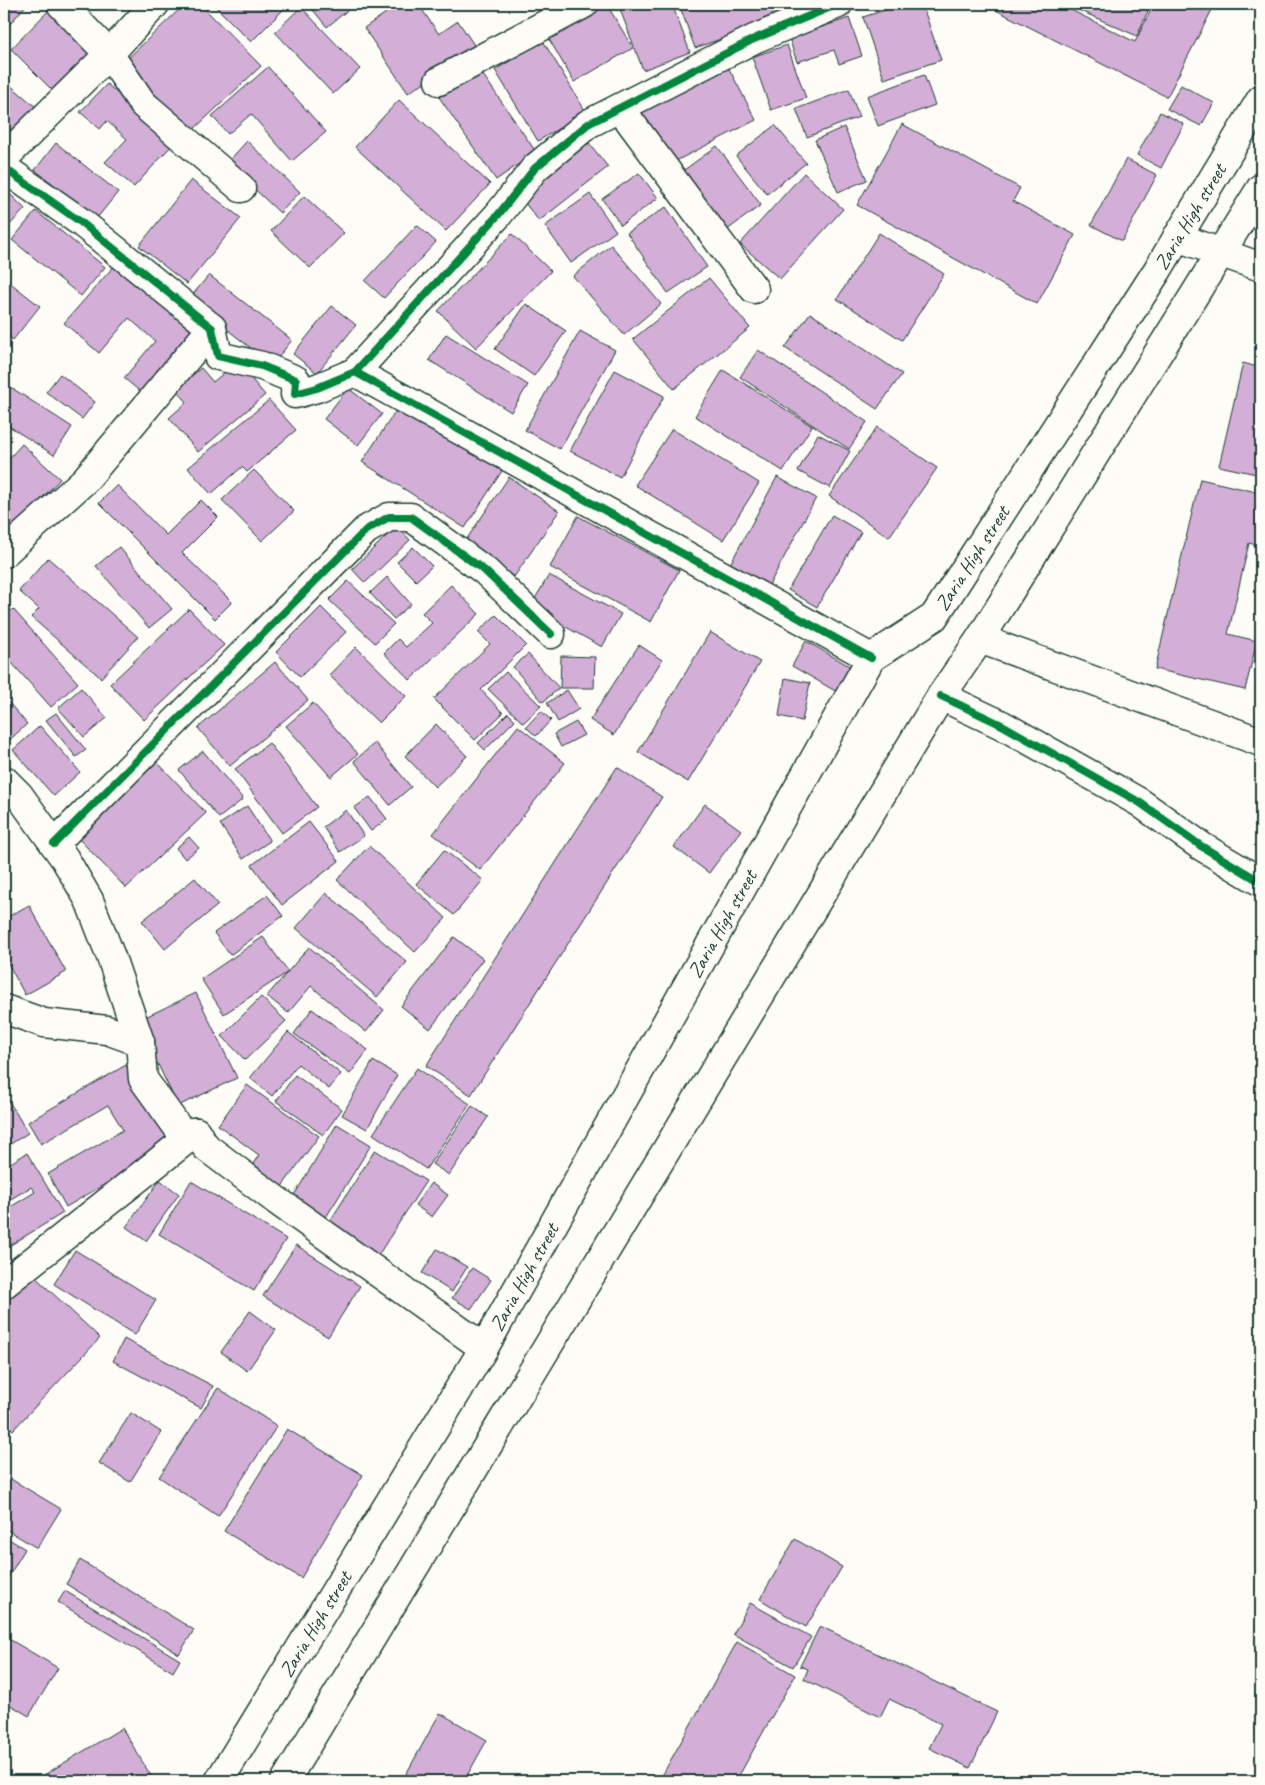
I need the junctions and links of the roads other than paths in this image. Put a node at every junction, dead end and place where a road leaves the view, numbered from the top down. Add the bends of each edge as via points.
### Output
1 (61, 4) edge
2 (155, 4) edge
3 (584, 4) edge
4 (838, 4) edge
5 (109, 54) junction
6 (439, 81) dead end
7 (1261, 99) edge
8 (620, 108) junction
9 (4, 158) edge
10 (4, 168) edge
11 (241, 188) dead end
12 (1261, 188) edge
13 (1178, 237) junction
14 (1221, 252) junction
15 (1261, 267) edge
16 (754, 288) dead end
17 (212, 328) junction
18 (355, 372) junction
19 (4, 553) edge
20 (551, 634) dead end
21 (980, 639) junction
22 (871, 658) junction
23 (941, 696) junction
24 (1261, 742) edge
25 (4, 780) edge
26 (54, 844) junction
27 (1261, 882) edge
28 (4, 1009) edge
29 (140, 1042) junction
30 (196, 1132) junction
31 (4, 1284) edge
32 (484, 1348) junction
33 (219, 1781) edge
34 (285, 1781) edge

1 - 5 street
2 - 5 street
3 - 6 street
4 - 8 street via 754,39
5 - 9 street
5 - 11 street via 143,104
7 - 13 street, Zaria High street
8 - 16 street
8 - 18 street via 588,124 535,168 498,215
10 - 17 street via 82,223
12 - 14 street
13 - 14 street
13 - 22 street, Zaria High street via 934,617
14 - 15 street
14 - 21 street
17 - 18 street via 218,356 262,366 296,380 295,394
17 - 19 street via 85,480
18 - 22 street
20 - 26 street via 485,571 411,517 389,517 366,530
21 - 23 street
21 - 24 street
22 - 32 street, Zaria High street
23 - 27 street via 1002,725 1139,802 1201,846
23 - 34 street
25 - 26 street via 19,795
26 - 29 street via 89,900
28 - 29 street via 44,1023 107,1030
29 - 30 street via 143,1079 181,1132
30 - 31 street
30 - 32 street via 206,1147 276,1200
32 - 33 street, Zaria High street

